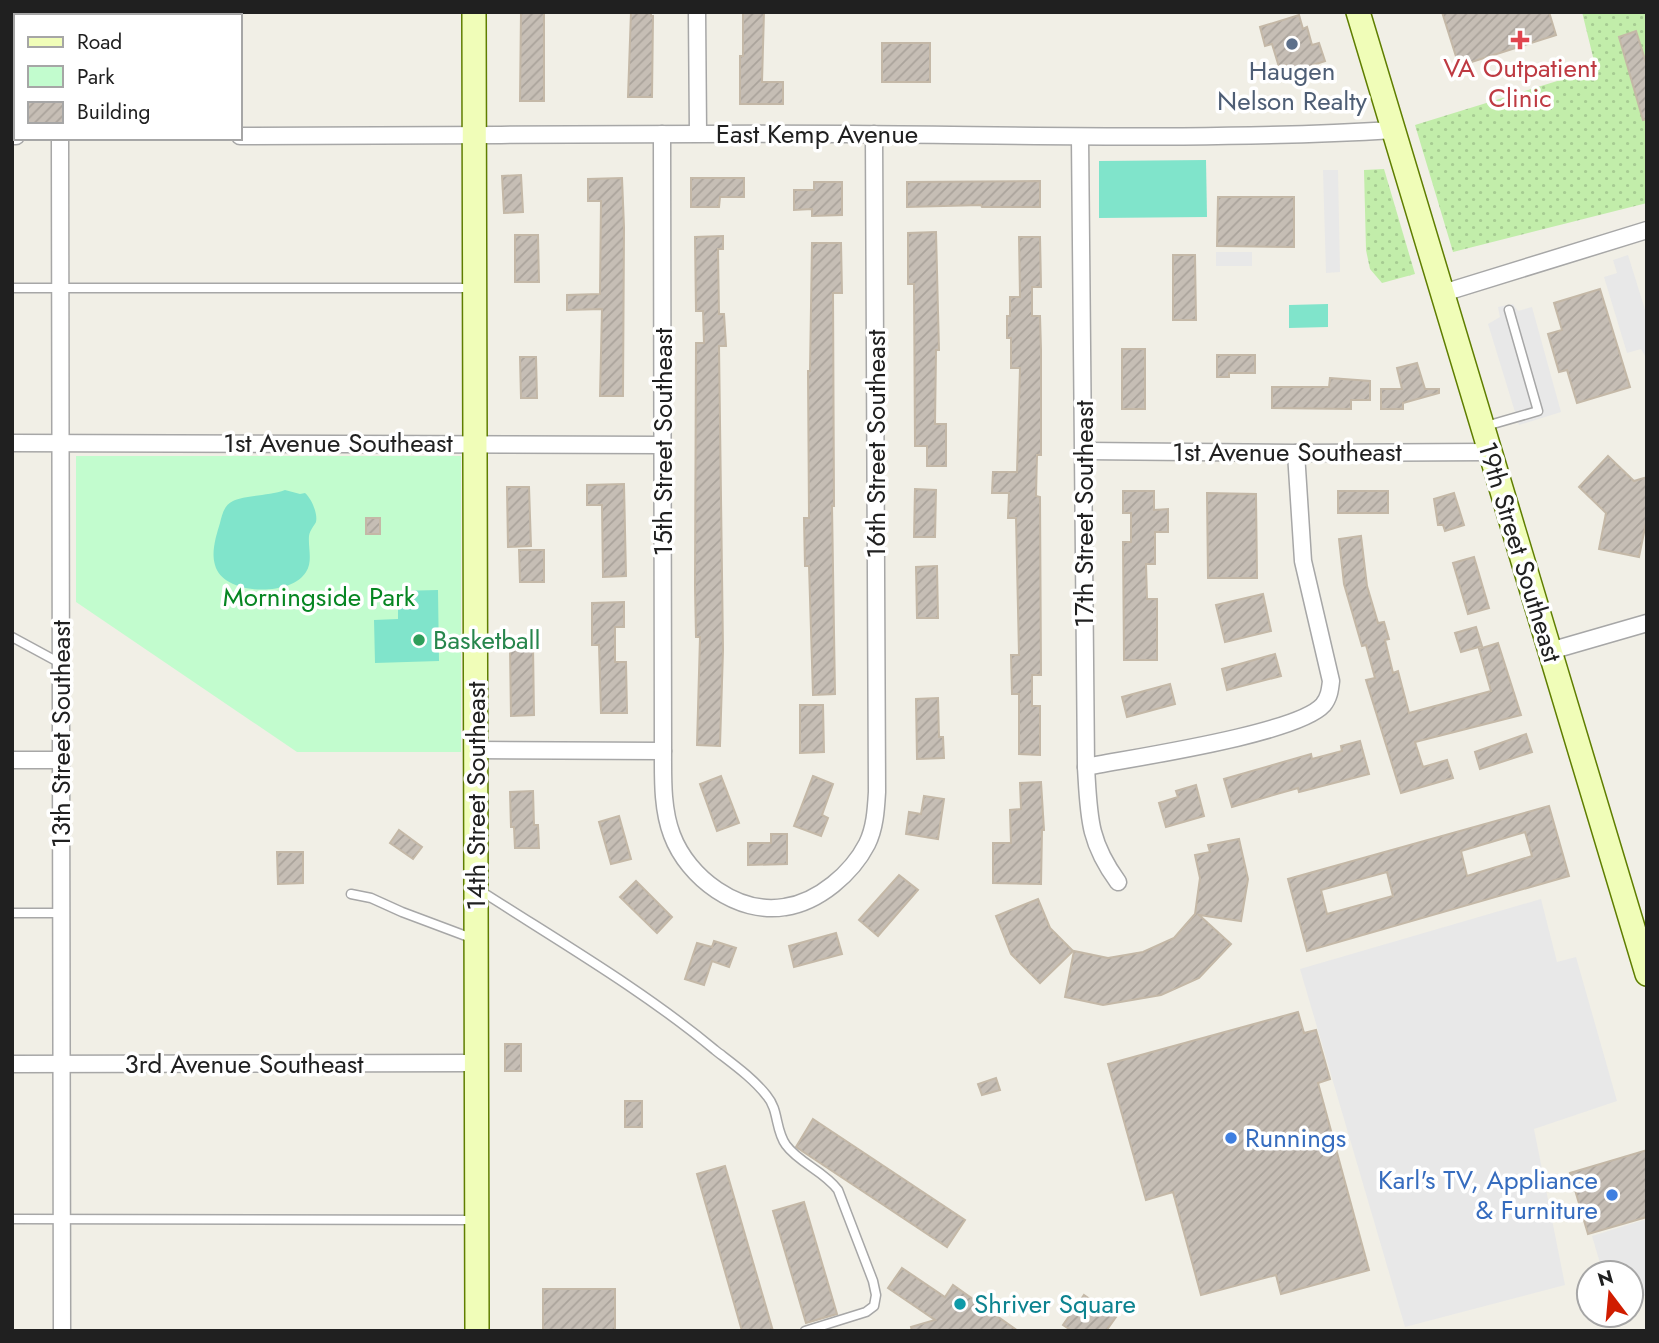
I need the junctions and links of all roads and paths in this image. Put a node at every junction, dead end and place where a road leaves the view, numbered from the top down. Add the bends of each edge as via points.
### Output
1 (474, 12) edge
2 (696, 12) edge
3 (1358, 12) edge
4 (1394, 130) junction
5 (698, 133) junction
6 (662, 134) junction
7 (874, 134) junction
8 (242, 136) edge
9 (474, 136) junction
10 (1080, 137) junction
11 (60, 140) edge
12 (1647, 230) edge
13 (12, 288) edge
14 (62, 288) junction
15 (475, 288) junction
16 (1443, 293) junction
17 (1509, 310) dead end
18 (1483, 427) junction
19 (12, 443) edge
20 (61, 443) junction
21 (475, 443) junction
22 (663, 445) junction
23 (1084, 450) junction
24 (1490, 452) junction
25 (1296, 453) junction
26 (1647, 623) edge
27 (12, 637) edge
28 (1550, 651) junction
29 (61, 663) junction
30 (476, 750) junction
31 (663, 751) junction
32 (12, 760) edge
33 (61, 760) junction
34 (1086, 767) junction
35 (1118, 882) dead end
36 (477, 888) junction
37 (351, 894) dead end
38 (758, 906) joint
39 (12, 913) edge
40 (61, 913) junction
41 (476, 940) junction
42 (1647, 974) edge
43 (476, 1063) junction
44 (12, 1064) edge
45 (62, 1064) junction
46 (12, 1219) edge
47 (62, 1219) junction
48 (477, 1220) junction
49 (62, 1331) edge
50 (477, 1331) edge
51 (805, 1331) edge

1 - 9 street, 14th Street Southeast
2 - 5 street
3 - 4 street, 19th Street Southeast
4 - 10 street, East Kemp Avenue
4 - 16 street, 19th Street Southeast
5 - 6 street, East Kemp Avenue
5 - 7 street, East Kemp Avenue
6 - 9 street, East Kemp Avenue
6 - 22 street, 15th Street Southeast
7 - 10 street, East Kemp Avenue
7 - 38 street, 16th Street Southeast via 875,819 868,842 843,876 808,900 784,908
8 - 9 street, East Kemp Avenue
9 - 15 street, 14th Street Southeast
10 - 23 street, 17th Street Southeast
11 - 14 street, 13th Street Southeast
12 - 16 street
13 - 14 lane
14 - 15 lane
14 - 20 street, 13th Street Southeast
15 - 21 street, 14th Street Southeast
16 - 18 street, 19th Street Southeast
17 - 18 lane via 1538,411
18 - 24 street, 19th Street Southeast
19 - 20 street, 1st Avenue Southeast
20 - 21 street, 1st Avenue Southeast
20 - 29 street, 13th Street Southeast
21 - 22 street, 1st Avenue Southeast
21 - 30 street, 14th Street Southeast
22 - 31 street, 15th Street Southeast
23 - 25 street, 1st Avenue Southeast
23 - 34 street, 17th Street Southeast
24 - 25 street, 1st Avenue Southeast
24 - 28 street, 19th Street Southeast
25 - 34 street via 1303,561 1331,681 1323,706 1289,724 1251,734
26 - 28 street
27 - 29 lane
28 - 42 street, 19th Street Southeast
29 - 33 street, 13th Street Southeast
30 - 31 street
30 - 36 street, 14th Street Southeast
31 - 38 street, 15th Street Southeast via 667,815 682,853 711,887
32 - 33 street
33 - 40 street, 13th Street Southeast
34 - 35 street, 17th Street Southeast via 1094,842
36 - 41 street, 14th Street Southeast
36 - 51 lane via 676,1017 757,1084 775,1109 779,1134 787,1147 832,1181 876,1296 874,1306 866,1312
37 - 41 lane
39 - 40 lane
40 - 45 street, 13th Street Southeast
41 - 43 street, 14th Street Southeast
43 - 45 street, 3rd Avenue Southeast
43 - 48 street, 14th Street Southeast
44 - 45 street, 3rd Avenue Southeast
45 - 47 street, 13th Street Southeast
46 - 47 lane
47 - 48 lane
47 - 49 street, 13th Street Southeast
48 - 50 street, 14th Street Southeast

